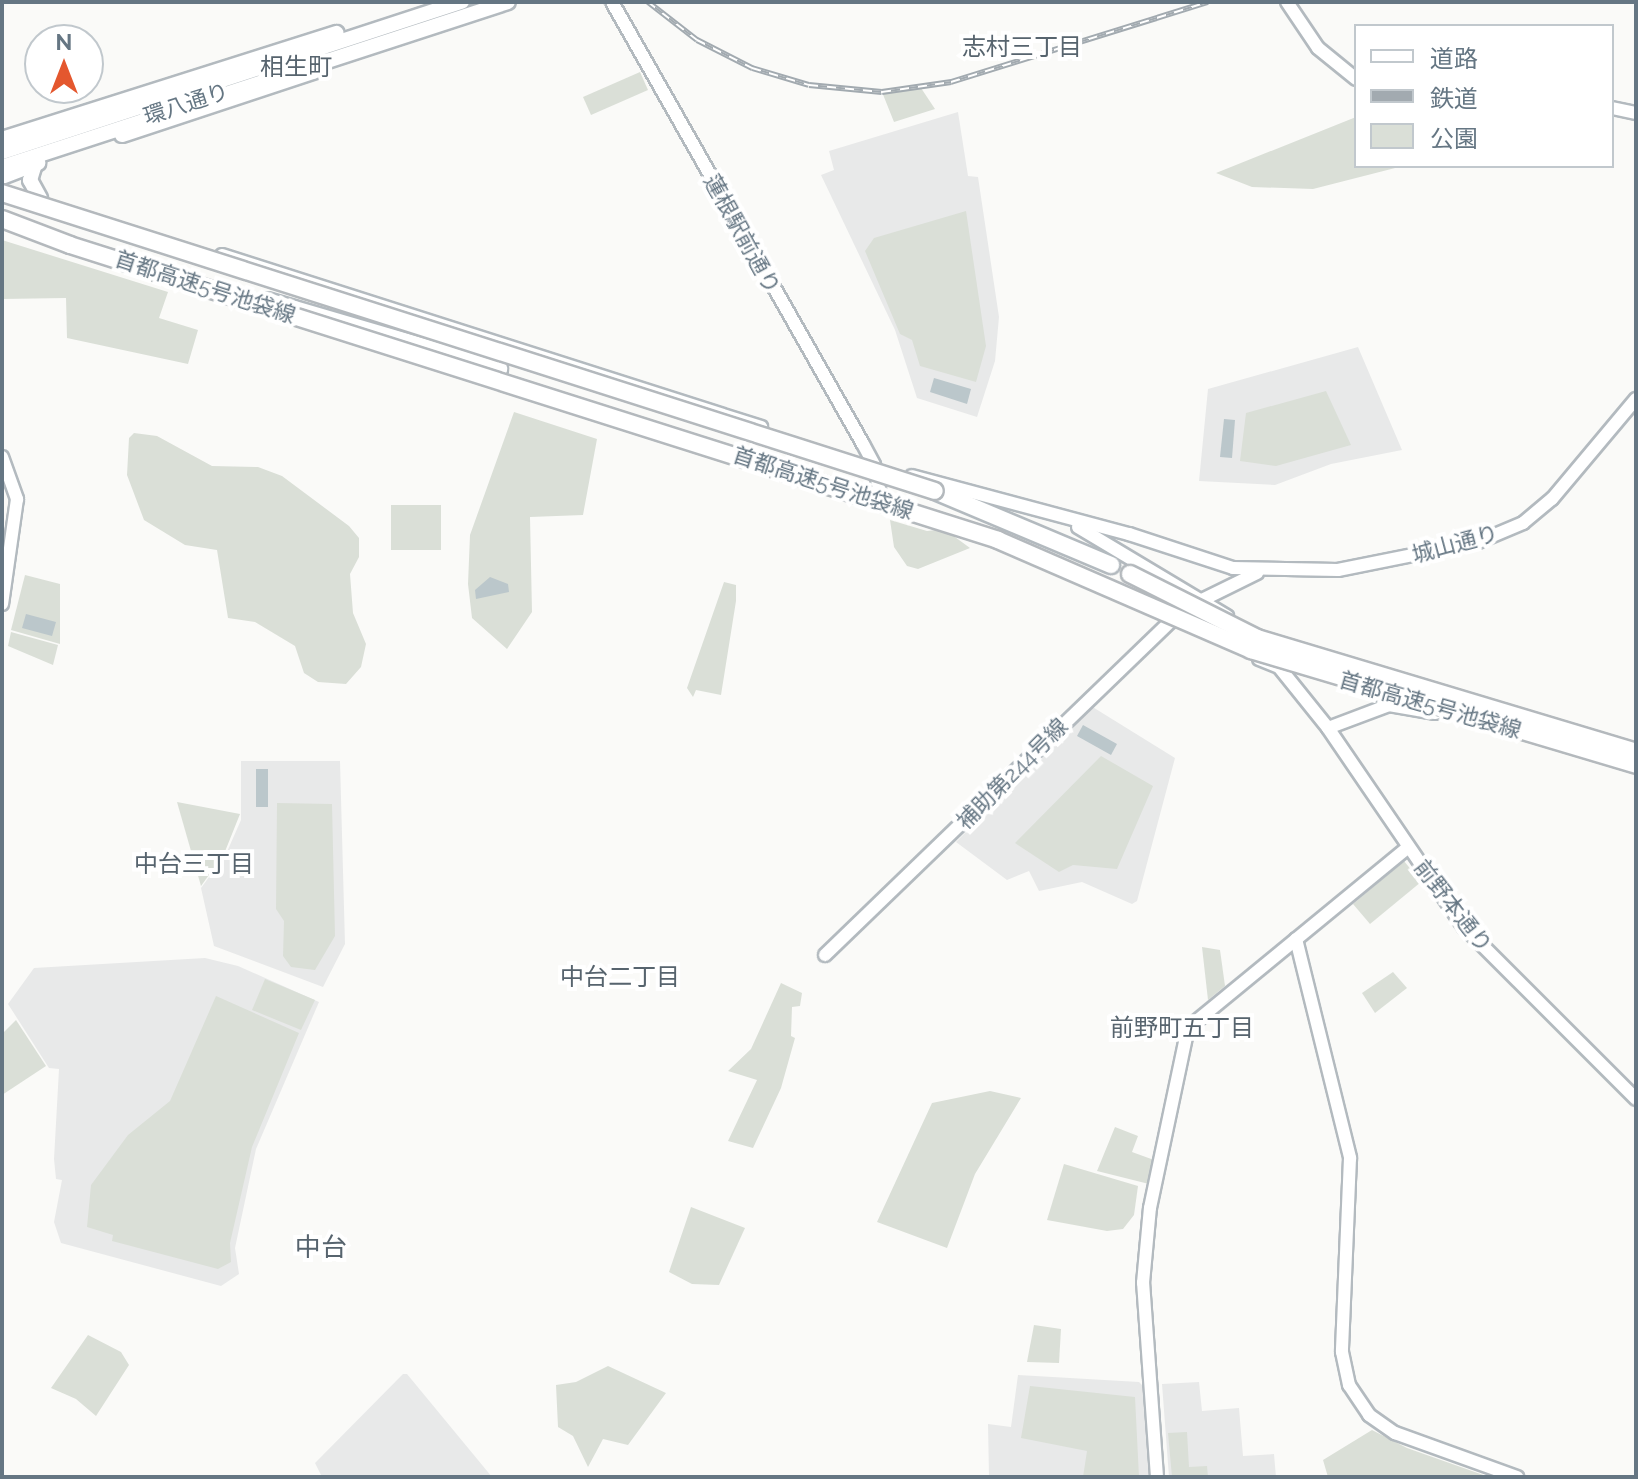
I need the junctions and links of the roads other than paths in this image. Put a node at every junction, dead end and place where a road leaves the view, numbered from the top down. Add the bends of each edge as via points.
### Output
1 (462, 2) edge
2 (508, 2) edge
3 (612, 2) edge
4 (1287, 2) edge
5 (366, 40) junction
6 (1354, 77) edge
7 (1614, 108) edge
8 (1636, 113) edge
9 (2, 139) edge
10 (2, 152) edge
11 (35, 164) junction
12 (2, 167) edge
13 (2, 177) edge
14 (2, 185) edge
15 (2, 193) edge
16 (40, 198) junction
17 (2, 221) edge
18 (247, 263) junction
19 (230, 293) junction
20 (388, 331) junction
21 (1636, 399) edge
22 (2, 457) edge
23 (874, 465) junction
24 (921, 486) junction
25 (882, 503) junction
26 (1069, 521) junction
27 (973, 531) junction
28 (1111, 565) dead end
29 (1266, 571) junction
30 (1130, 574) dead end
31 (1202, 599) junction
32 (2, 604) edge
33 (1166, 621) junction
34 (1279, 667) junction
35 (1328, 728) junction
36 (1636, 752) edge
37 (1636, 765) edge
38 (1636, 772) edge
39 (1407, 848) junction
40 (1296, 939) junction
41 (825, 955) dead end
42 (1636, 1099) edge
43 (1157, 1477) edge
44 (1517, 1477) edge

1 - 5 main road, 環八通り
2 - 5 main road, 環八通り
3 - 23 street, 蓮根駅前通り
4 - 6 street via 1318,48
5 - 9 main road via 352,30 296,43
5 - 10 main road, 環八通り via 294,55
5 - 11 main road via 281,84
5 - 12 main road, 環八通り
7 - 8 street
11 - 13 main road
11 - 16 main road via 30,180
14 - 16 street
15 - 24 highway, 首都高速5号池袋線, bridge
16 - 18 street
17 - 19 street
17 - 27 highway, 首都高速5号池袋線, bridge
18 - 20 highway via 300,296
18 - 23 street
19 - 20 highway
19 - 25 street
20 - 24 highway, bridge
20 - 27 highway, bridge via 897,497
21 - 29 street, 城山通り via 1543,509 1501,534 1355,568
22 - 32 street via 17,499
23 - 25 street, 蓮根駅前通り
23 - 26 street
24 - 28 highway, 首都高速5号池袋線, bridge
25 - 33 street
26 - 29 street via 1129,534 1233,568
26 - 31 street, 前野本通り
27 - 37 highway, 首都高速5号池袋線, bridge via 1251,650
29 - 31 street, 補助第244号線 via 1244,576
30 - 36 highway, 首都高速5号池袋線, bridge via 1257,638
31 - 33 street, 補助第244号線
31 - 34 street, 前野本通り via 1255,636
33 - 34 street
33 - 41 street, 補助第244号線
34 - 35 street, 前野本通り
35 - 38 street via 1371,709 1410,706
35 - 39 street, 前野本通り
39 - 40 street
39 - 42 street, 前野本通り via 1472,937
40 - 43 street via 1188,1028 1150,1208 1143,1283
40 - 44 street via 1350,1158 1342,1352 1349,1385 1369,1415 1395,1433

